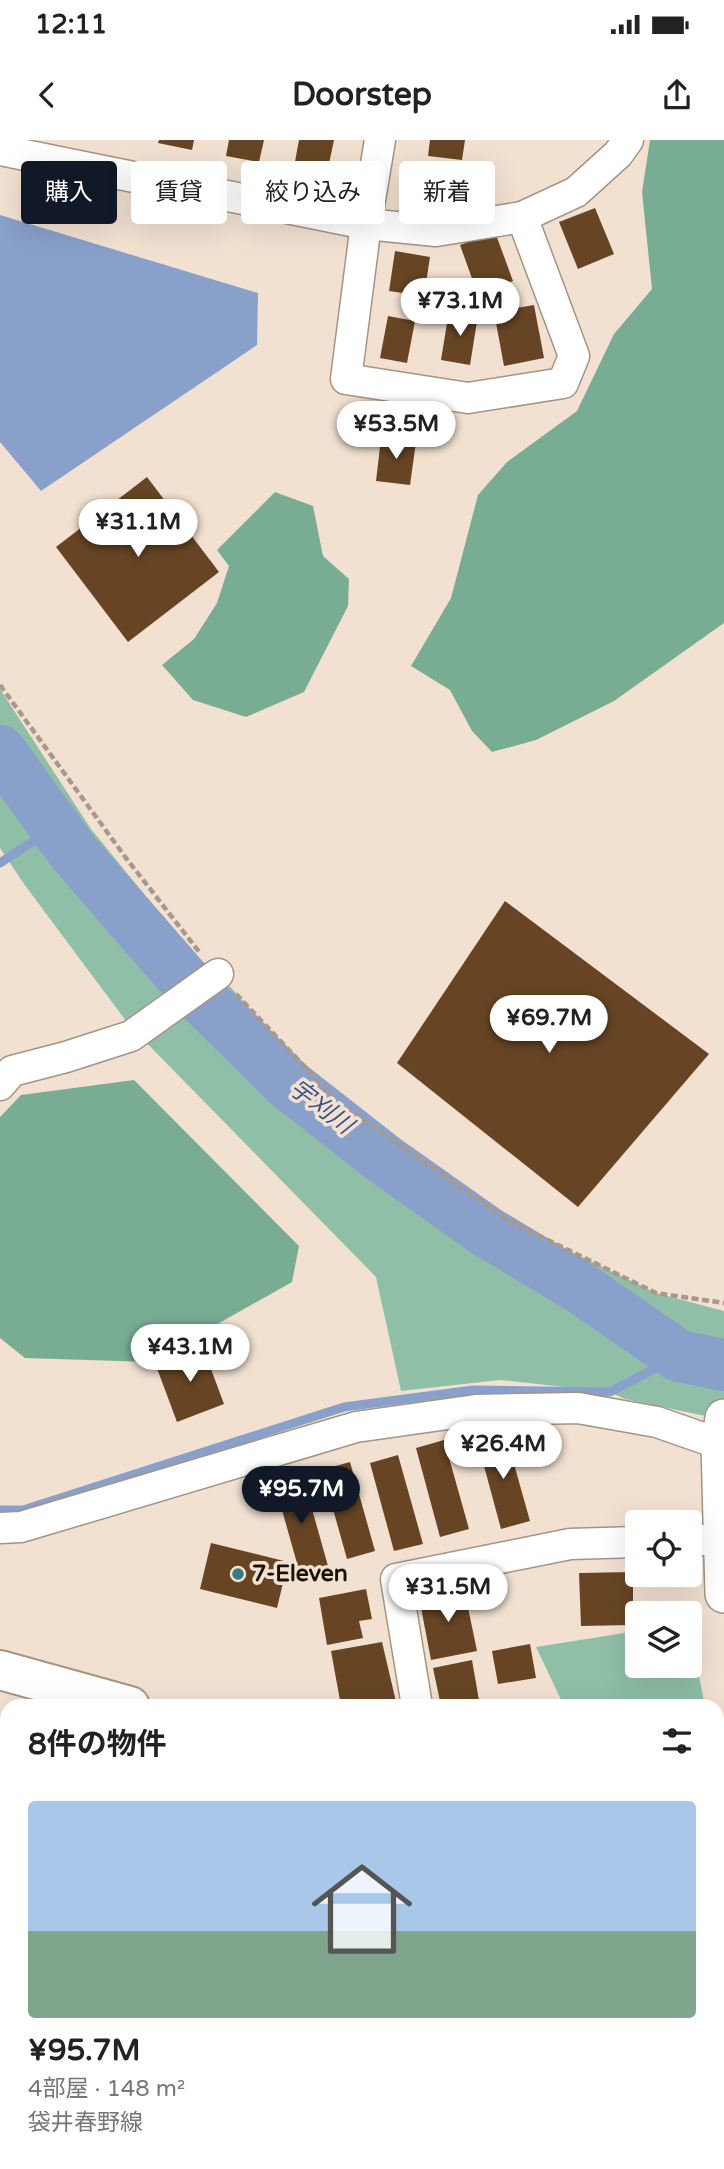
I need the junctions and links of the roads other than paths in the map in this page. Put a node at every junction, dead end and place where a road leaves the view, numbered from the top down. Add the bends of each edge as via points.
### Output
1 (380, 140) edge
2 (617, 145) edge
3 (0, 150) edge
4 (376, 161) edge
5 (241, 199) edge
6 (522, 217) junction
7 (366, 224) joint
8 (218, 974) road end
9 (0, 1085) edge
10 (722, 1431) edge
11 (0, 1528) edge
12 (706, 1540) edge
13 (625, 1542) edge
14 (724, 1594) edge
15 (0, 1670) edge
16 (105, 1699) edge
17 (416, 1699) edge

1 - 4 street
2 - 6 street via 576,192
3 - 5 street
6 - 7 street via 436,231
6 - 7 street via 574,356 563,383 468,398 346,379
8 - 9 street via 131,1036 12,1071
10 - 11 street via 578,1408 476,1410 356,1427 21,1527
10 - 12 street
12 - 14 street
13 - 17 street via 570,1544 396,1579
15 - 16 main road

